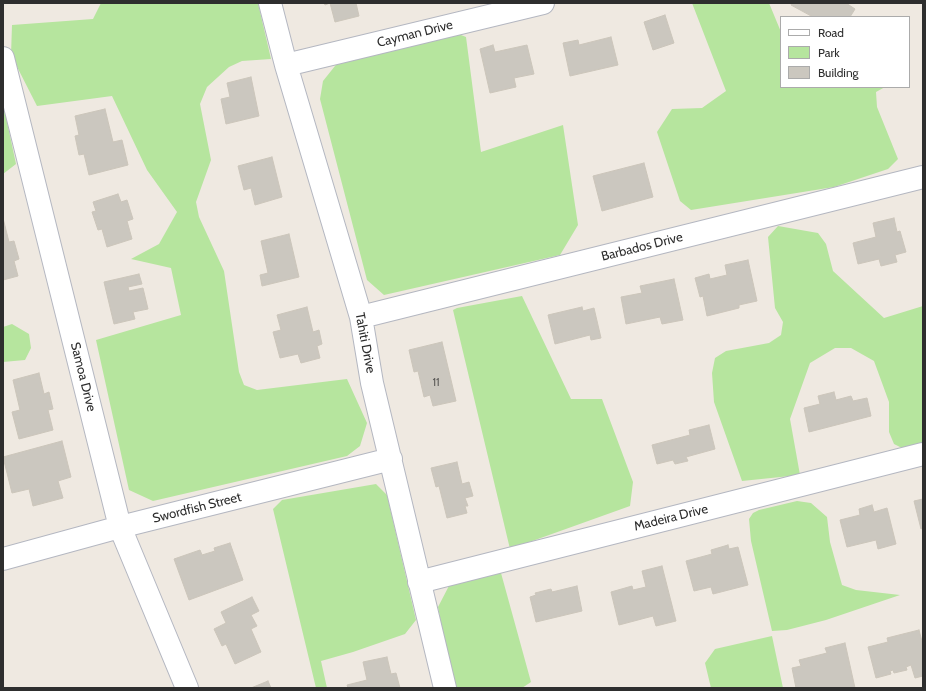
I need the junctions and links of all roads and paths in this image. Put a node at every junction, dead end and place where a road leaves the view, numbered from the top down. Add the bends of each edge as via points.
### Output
1 (270, 3) edge
2 (541, 3) edge
3 (3, 58) edge
4 (286, 66) junction
5 (923, 177) edge
6 (361, 316) junction
7 (923, 454) edge
8 (391, 459) junction
9 (120, 527) junction
10 (3, 560) edge
11 (419, 582) junction
12 (187, 688) edge
13 (444, 688) edge

1 - 4 street, Tahiti Drive
2 - 4 street, Cayman Drive
3 - 9 street, Samoa Drive
4 - 6 street, Tahiti Drive
5 - 6 street, Barbados Drive
6 - 8 street, Tahiti Drive via 372,383
7 - 11 street, Madeira Drive
8 - 9 street, Swordfish Street
8 - 11 street, Tahiti Drive
9 - 10 street, Swordfish Street
9 - 12 street, Samoa Drive
11 - 13 street, Tahiti Drive

